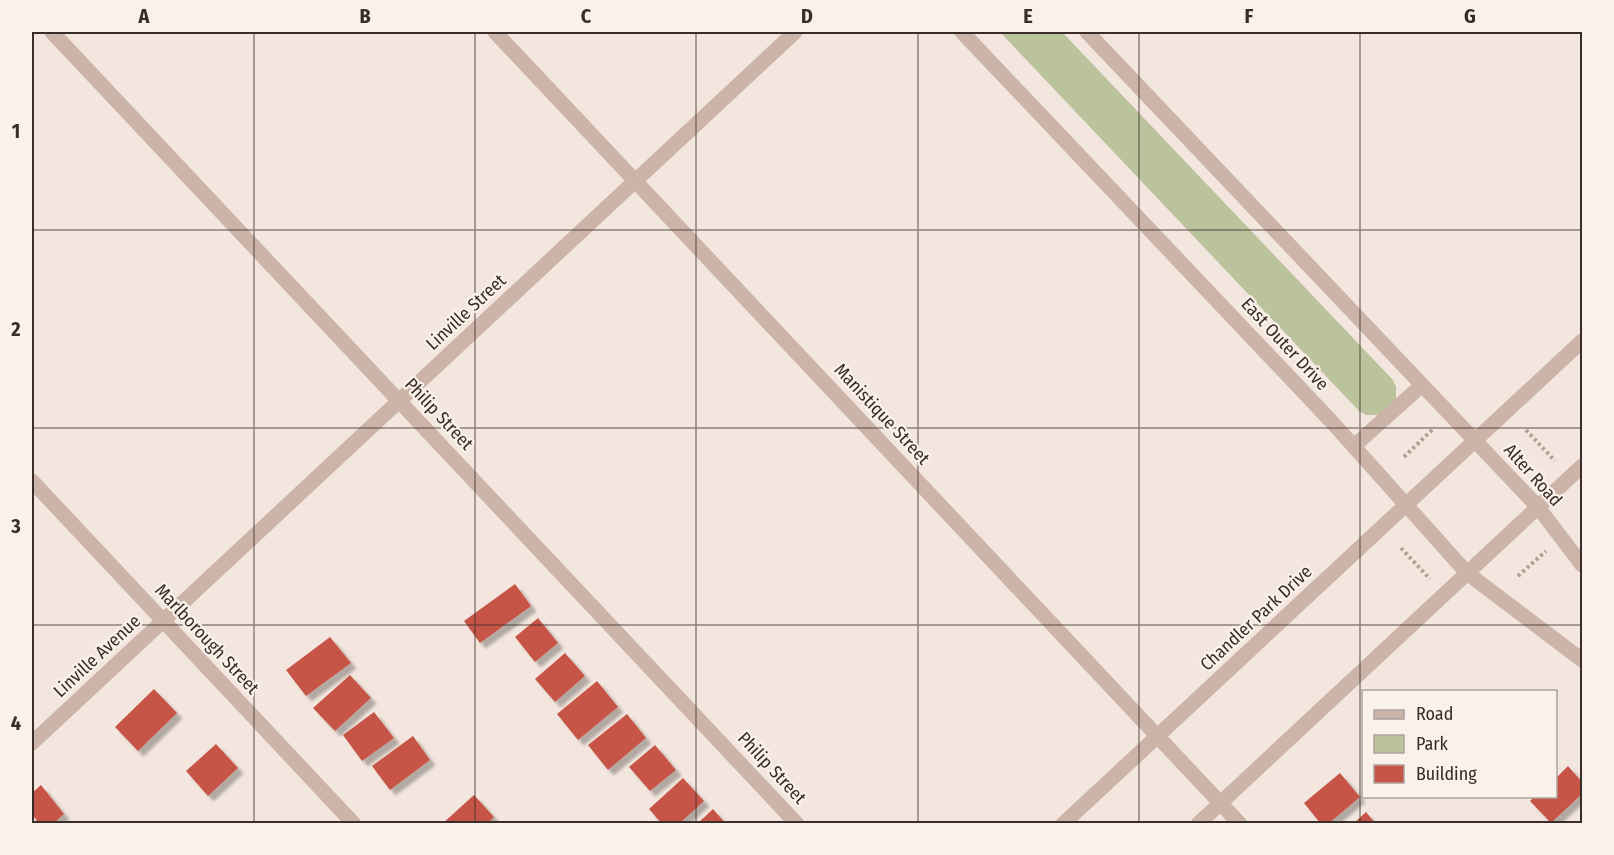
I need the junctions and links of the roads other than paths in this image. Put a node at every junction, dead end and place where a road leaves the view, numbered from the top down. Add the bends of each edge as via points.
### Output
1 (52, 32) edge
2 (495, 32) edge
3 (795, 32) edge
4 (962, 32) edge
5 (1087, 32) edge
6 (636, 180) junction
7 (1582, 341) edge
8 (1422, 385) junction
9 (399, 401) junction
10 (1475, 441) junction
11 (1354, 446) junction
12 (1582, 466) edge
13 (32, 481) edge
14 (1407, 505) junction
15 (1538, 507) junction
16 (1582, 565) edge
17 (1467, 573) junction
18 (163, 621) junction
19 (1582, 660) edge
20 (1158, 736) junction
21 (32, 743) edge
22 (1220, 803) junction
23 (354, 824) edge
24 (797, 824) edge
25 (1063, 824) edge
26 (1198, 824) edge
27 (1240, 824) edge

1 - 9 street, Philip Street
2 - 6 street, Manistique Street
3 - 6 street, Linville Street
4 - 11 street, East Outer Drive
5 - 8 street
6 - 9 street, Linville Street
6 - 20 street, Manistique Street
7 - 10 street
8 - 10 street
8 - 11 street
9 - 18 street, Linville Street
9 - 24 street, Philip Street
10 - 14 street, Chandler Park Drive
10 - 15 street, Alter Road
11 - 14 street, East Outer Drive
12 - 15 street
13 - 18 street, Marlborough Street
14 - 17 street, East Outer Drive
14 - 20 street, Chandler Park Drive
15 - 16 street, Alter Road
15 - 17 street
17 - 19 street
17 - 22 street
18 - 21 street, Linville Avenue
18 - 23 street, Marlborough Street
20 - 22 street, Manistique Street
20 - 25 street, Chandler Park Drive
22 - 26 street
22 - 27 street, Manistique Street

